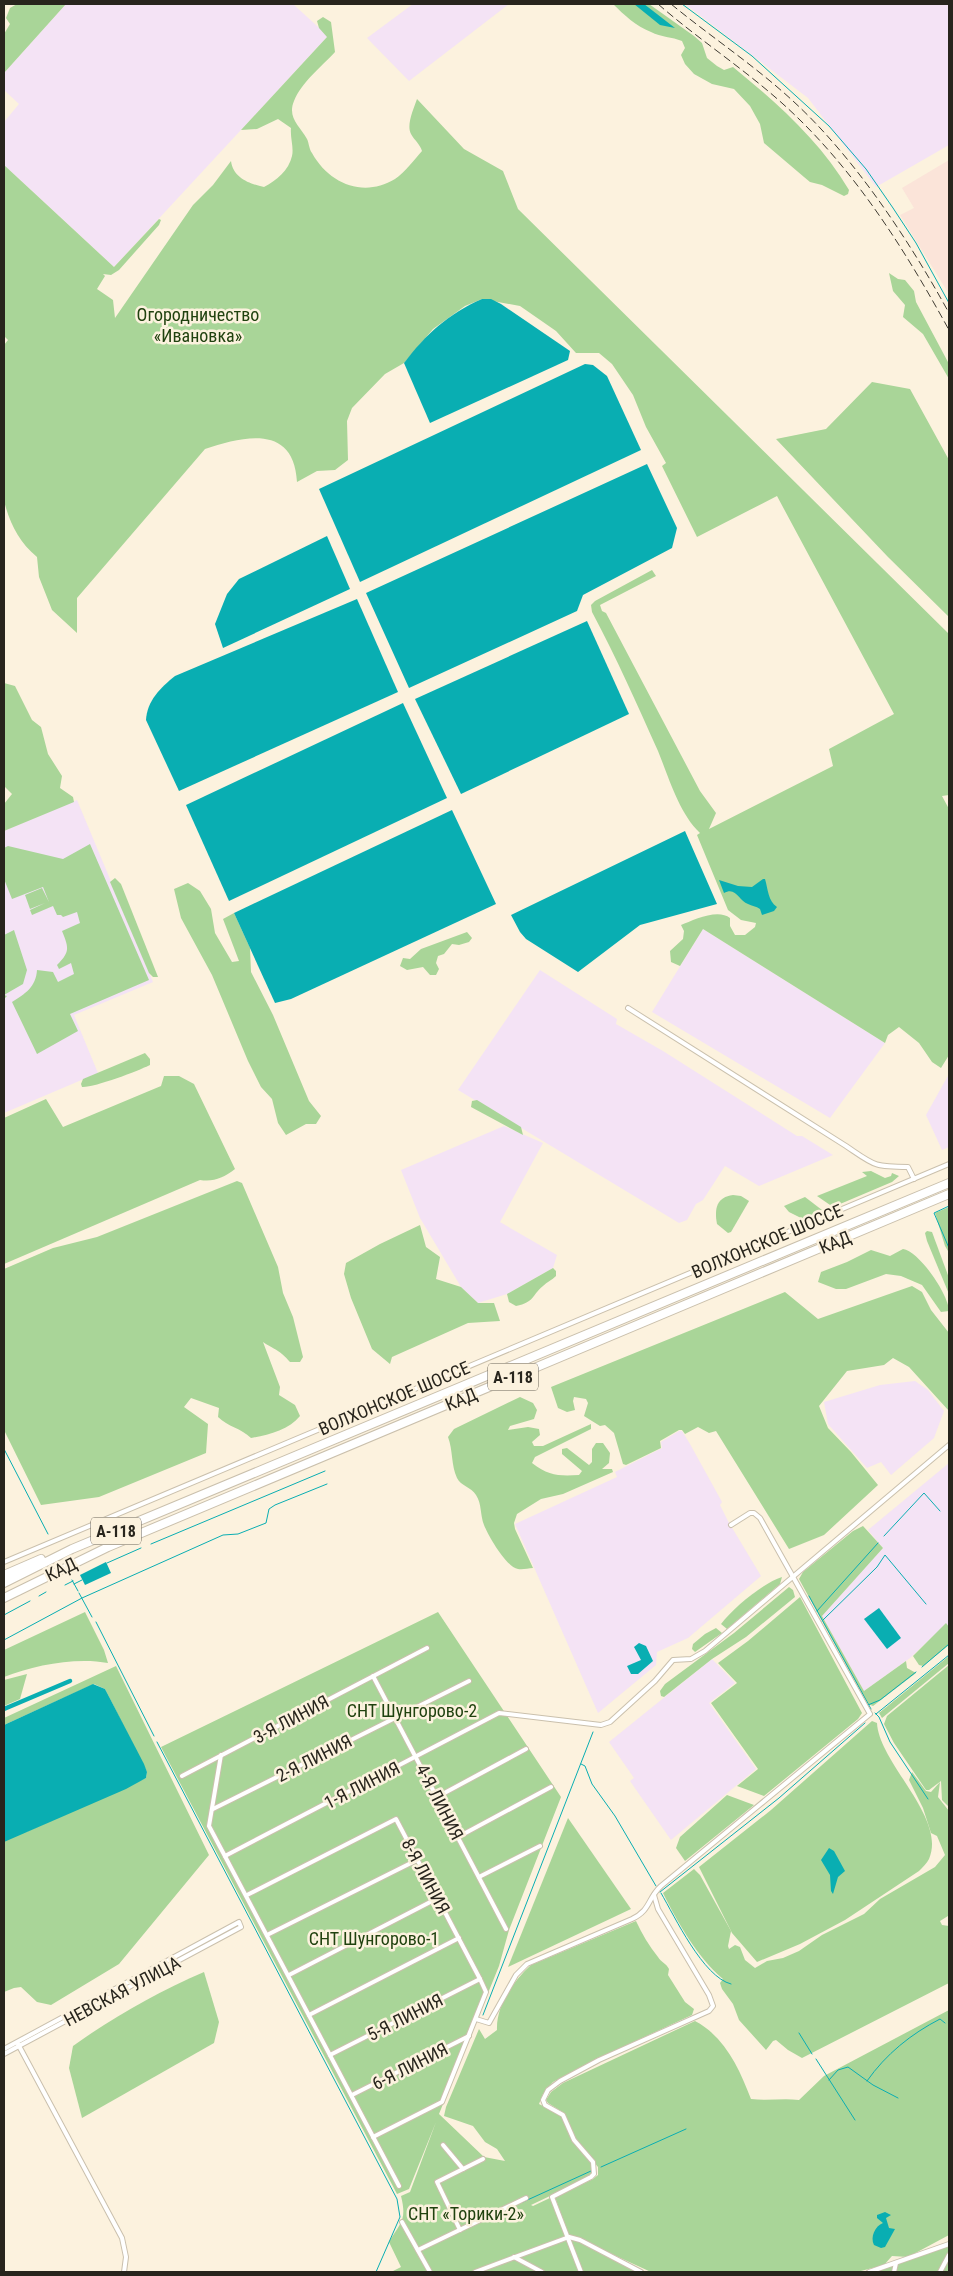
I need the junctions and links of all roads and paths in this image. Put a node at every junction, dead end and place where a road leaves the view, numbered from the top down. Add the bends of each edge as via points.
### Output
1 (628, 1008) dead end
2 (949, 1164) edge
3 (914, 1179) junction
4 (949, 1183) edge
5 (949, 1194) edge
6 (949, 1445) edge
7 (731, 1525) dead end
8 (72, 1549) junction
9 (4, 1562) edge
10 (4, 1576) edge
11 (792, 1578) junction
12 (4, 1583) edge
13 (4, 1598) edge
14 (427, 1648) dead end
15 (373, 1676) junction
16 (469, 1681) dead end
17 (395, 1718) junction
18 (526, 1749) dead end
19 (221, 1756) junction
20 (416, 1756) junction
21 (182, 1776) dead end
22 (551, 1787) dead end
23 (437, 1797) junction
24 (213, 1809) junction
25 (458, 1837) junction
26 (540, 1846) dead end
27 (225, 1856) junction
28 (417, 1860) junction
29 (479, 1877) junction
30 (654, 1894) junction
31 (247, 1896) junction
32 (438, 1898) junction
33 (506, 1929) dead end
34 (267, 1935) junction
35 (459, 1938) junction
36 (288, 1975) junction
37 (480, 1979) junction
38 (309, 2015) junction
39 (476, 2019) junction
40 (468, 2038) junction
41 (18, 2044) junction
42 (4, 2049) edge
43 (4, 2054) edge
44 (330, 2055) junction
45 (352, 2096) junction
46 (373, 2137) junction
47 (443, 2145) dead end
48 (483, 2159) dead end
49 (463, 2169) junction
50 (399, 2186) dead end
51 (526, 2198) dead end
52 (402, 2222) dead end
53 (460, 2230) junction
54 (567, 2237) junction
55 (949, 2244) edge
56 (418, 2250) junction
57 (949, 2255) edge
58 (514, 2257) junction
59 (896, 2263) junction
60 (124, 2272) edge
61 (430, 2272) edge
62 (475, 2272) edge
63 (542, 2272) edge
64 (581, 2272) edge
65 (641, 2272) edge
66 (868, 2272) edge
67 (894, 2272) edge
68 (940, 2272) edge

1 - 3 street via 871,1164 908,1166
2 - 3 street, ВОЛХОНСКОЕ ШОССЕ
3 - 9 street, ВОЛХОНСКОЕ ШОССЕ
4 - 8 highway, КАД / А-118
5 - 13 highway, КАД / А-118 via 108,1547
6 - 11 street
7 - 11 street via 750,1513 757,1515
8 - 10 highway
8 - 12 highway, КАД / А-118
11 - 20 street, 1-Я ЛИНИЯ via 696,1657 673,1660 610,1722 601,1725 499,1713
11 - 30 street via 870,1714
14 - 15 street, 3-Я ЛИНИЯ
15 - 17 street, 4-Я ЛИНИЯ
15 - 19 street, 3-Я ЛИНИЯ
16 - 17 street, 2-Я ЛИНИЯ
17 - 20 street, 4-Я ЛИНИЯ
17 - 24 street, 2-Я ЛИНИЯ
18 - 23 street
19 - 21 street, 3-Я ЛИНИЯ
19 - 24 street
20 - 23 street, 4-Я ЛИНИЯ
20 - 27 street, 1-Я ЛИНИЯ
22 - 25 street
23 - 25 street, 4-Я ЛИНИЯ
24 - 27 street via 209,1826
25 - 29 street, 4-Я ЛИНИЯ
26 - 29 street
27 - 31 street
28 - 31 street, 8-Я ЛИНИЯ via 396,1819
28 - 32 street, 8-Я ЛИНИЯ
28 - 34 street
29 - 33 street, 4-Я ЛИНИЯ
30 - 39 street via 640,1916 527,1964 516,1974 489,2023
30 - 54 street via 658,1909 713,2006 709,2011 591,2064 554,2085 545,2095 545,2105 562,2115 574,2140 594,2167 591,2177 552,2197
31 - 34 street
32 - 35 street, 8-Я ЛИНИЯ
32 - 36 street
34 - 36 street
35 - 37 street, 8-Я ЛИНИЯ
35 - 38 street
36 - 38 street
37 - 39 street, 8-Я ЛИНИЯ via 486,1992
37 - 44 street, 5-Я ЛИНИЯ
38 - 44 street
39 - 40 street
40 - 45 street, 6-Я ЛИНИЯ
40 - 46 street via 442,2102
41 - 41 street, НЕВСКАЯ УЛИЦА via 241,1927 238,1922
41 - 42 street, НЕВСКАЯ УЛИЦА
41 - 43 street, НЕВСКАЯ УЛИЦА
41 - 60 street via 122,2238 126,2257
44 - 45 street
45 - 46 street
46 - 50 street
47 - 49 street
48 - 49 street
49 - 53 street via 438,2182
51 - 53 street
52 - 56 street
53 - 56 street
54 - 58 street
54 - 64 street
54 - 65 street via 580,2240
55 - 59 street
56 - 61 street
57 - 68 street
58 - 62 street
58 - 63 street
59 - 66 street
59 - 67 street

